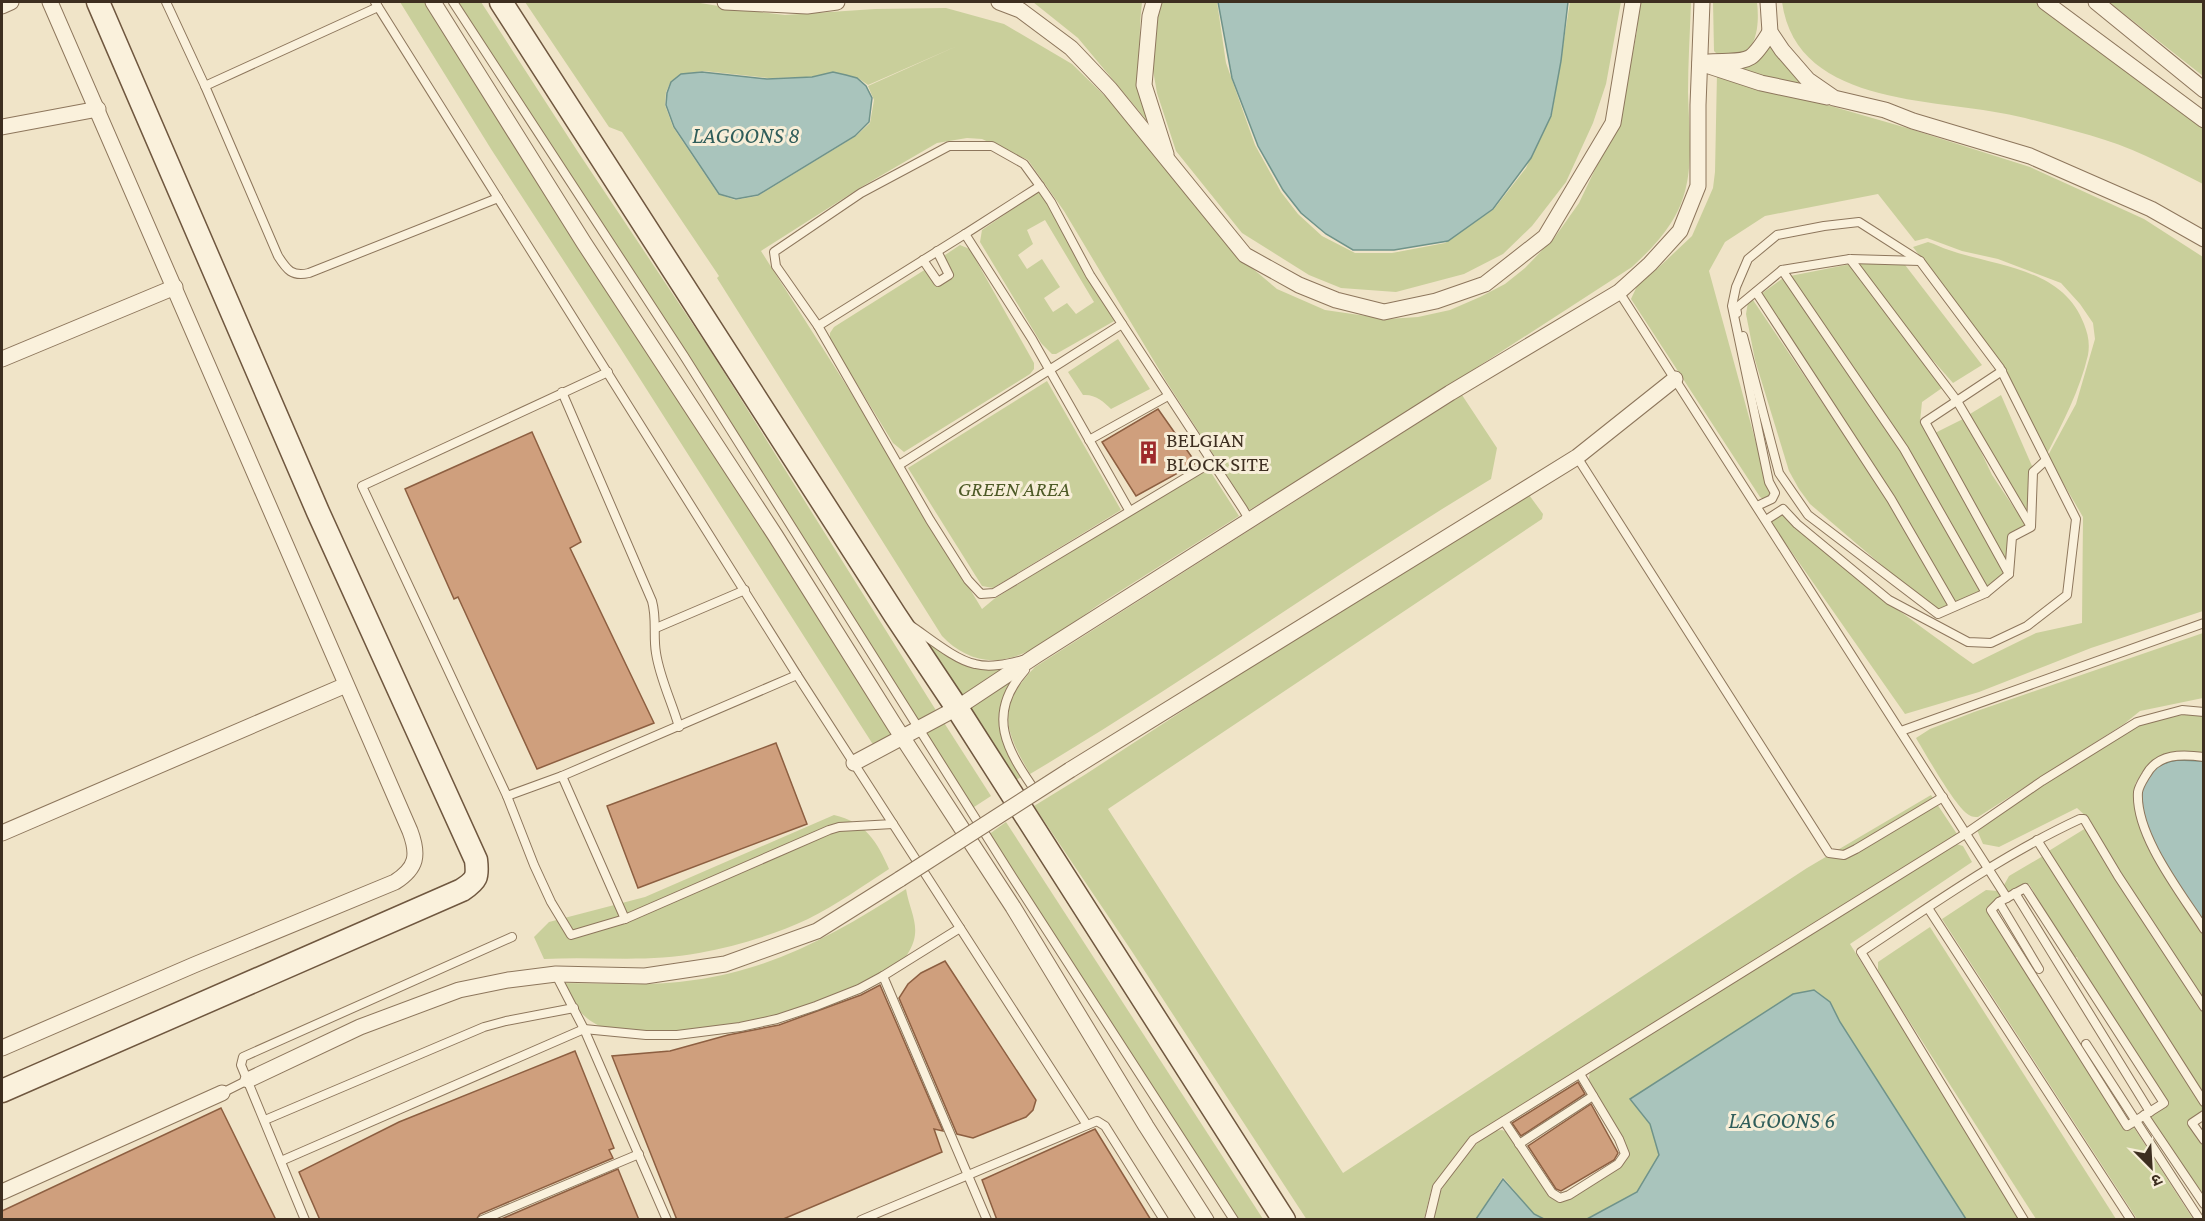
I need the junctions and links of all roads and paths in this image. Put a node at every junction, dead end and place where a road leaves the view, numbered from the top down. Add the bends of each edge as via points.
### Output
1 (11, 2) edge
2 (50, 2) edge
3 (98, 2) edge
4 (166, 2) edge
5 (433, 2) edge
6 (453, 2) edge
7 (501, 2) edge
8 (725, 2) edge
9 (837, 2) edge
10 (999, 2) edge
11 (1154, 2) edge
12 (1633, 2) edge
13 (1702, 2) edge
14 (1768, 2) edge
15 (2045, 2) edge
16 (2096, 2) edge
17 (377, 4) edge
18 (2, 6) edge
19 (1770, 32) junction
20 (1700, 63) junction
21 (205, 86) junction
22 (2204, 90) edge
23 (1834, 98) junction
24 (98, 109) junction
25 (2204, 120) edge
26 (2, 128) edge
27 (1169, 163) junction
28 (1040, 186) junction
29 (498, 198) junction
30 (965, 234) junction
31 (2204, 239) edge
32 (937, 251) junction
33 (1850, 259) junction
34 (922, 260) junction
35 (1920, 261) junction
36 (1782, 270) junction
37 (175, 287) junction
38 (1619, 292) junction
39 (1756, 292) junction
40 (1122, 324) junction
41 (818, 326) junction
42 (2, 359) edge
43 (1049, 370) junction
44 (608, 372) junction
45 (2001, 372) junction
46 (1675, 379) junction
47 (562, 392) junction
48 (1168, 396) junction
49 (1957, 401) junction
50 (1089, 440) junction
51 (1577, 457) junction
52 (2045, 461) junction
53 (1212, 462) junction
54 (898, 465) junction
55 (1757, 506) junction
56 (1129, 510) junction
57 (1766, 520) junction
58 (1250, 521) junction
59 (2031, 527) junction
60 (2009, 574) junction
61 (745, 590) junction
62 (1986, 593) junction
63 (1953, 606) junction
64 (896, 615) junction
65 (2204, 623) edge
66 (656, 627) junction
67 (1037, 655) junction
68 (797, 675) junction
69 (346, 685) junction
70 (957, 708) junction
71 (2204, 712) edge
72 (679, 727) junction
73 (919, 728) junction
74 (1901, 731) junction
75 (902, 738) junction
76 (2204, 757) edge
77 (854, 763) junction
78 (562, 776) junction
79 (1036, 792) junction
80 (507, 796) junction
81 (1943, 796) junction
82 (893, 824) junction
83 (2, 833) edge
84 (1965, 834) junction
85 (2037, 840) junction
86 (1987, 869) junction
87 (2015, 893) junction
88 (2007, 898) junction
89 (1999, 903) junction
90 (1928, 908) junction
91 (625, 919) junction
92 (960, 928) junction
93 (2204, 928) edge
94 (512, 937) dead end
95 (2039, 969) dead end
96 (556, 974) junction
97 (883, 976) junction
98 (2204, 1007) edge
99 (574, 1008) junction
100 (584, 1029) junction
101 (2086, 1044) dead end
102 (2, 1047) edge
103 (1580, 1074) junction
104 (242, 1082) junction
105 (2, 1091) edge
106 (222, 1092) joint
107 (1593, 1096) junction
108 (2204, 1102) edge
109 (2147, 1114) junction
110 (2204, 1115) edge
111 (265, 1120) junction
112 (1504, 1121) junction
113 (2135, 1121) junction
114 (1087, 1125) junction
115 (2204, 1140) edge
116 (1519, 1144) junction
117 (639, 1154) junction
118 (281, 1161) junction
119 (968, 1175) junction
120 (2, 1192) edge
121 (2204, 1204) edge
122 (305, 1220) edge
123 (482, 1220) edge
124 (667, 1220) edge
125 (861, 1220) edge
126 (987, 1220) edge
127 (1164, 1220) edge
128 (1206, 1220) edge
129 (1234, 1220) edge
130 (1284, 1220) edge
131 (1429, 1220) edge
132 (2024, 1220) edge
133 (2131, 1220) edge
134 (2200, 1220) edge

1 - 18 street
2 - 24 street
3 - 105 street via 318,512 476,860 478,875 462,890
4 - 21 lane
5 - 75 street
6 - 73 lane via 684,356
7 - 64 street
8 - 9 street via 807,6
10 - 27 street via 1020,10 1071,48 1110,89
11 - 27 street via 1144,85
12 - 27 street via 1613,123 1545,237 1485,284 1436,301 1384,312 1336,300 1245,255
13 - 20 street
14 - 19 street
15 - 25 street
16 - 22 street
17 - 21 lane
17 - 29 lane
19 - 20 street via 1757,52 1744,61
19 - 23 street via 1808,80
20 - 23 street via 1761,83
20 - 38 street via 1698,186 1680,231
21 - 29 lane via 278,256 291,272 299,275
23 - 31 street via 1886,110 2030,156 2151,209
24 - 26 street
24 - 37 street
28 - 30 lane
28 - 40 lane
28 - 41 lane via 1024,164 992,146 949,146 861,194 774,252 776,266
29 - 44 lane
30 - 32 lane
30 - 43 lane
32 - 34 lane
32 - 34 lane via 949,275 938,282
33 - 35 lane
33 - 36 lane
33 - 49 lane
34 - 41 lane
35 - 45 lane
35 - 55 lane via 1859,222 1777,235 1748,258 1732,306 1768,482 1775,493 1772,499
36 - 39 lane
36 - 62 lane via 1904,449
37 - 42 street
37 - 69 street
38 - 46 lane
38 - 58 street via 1450,393
39 - 63 lane via 1891,499
39 - 63 lane via 1736,308 1779,473 1808,515 1868,562 1938,614
40 - 43 lane
40 - 48 lane
41 - 54 lane
43 - 50 lane
43 - 54 lane
44 - 47 lane
44 - 61 lane
45 - 49 lane
45 - 52 lane
46 - 51 street
46 - 55 lane
47 - 66 lane via 652,601
47 - 80 lane via 363,486
48 - 50 lane
48 - 53 lane
49 - 59 lane
49 - 60 lane via 1925,422
50 - 56 lane
51 - 79 street, bridge
51 - 81 lane via 1829,852 1844,855
52 - 57 lane via 2076,519 2067,595 2027,626 1990,643 1968,642 1889,600 1783,509
52 - 59 lane via 2033,472
53 - 56 lane
53 - 58 lane
54 - 56 lane via 968,580 981,594 994,593
55 - 57 lane
57 - 74 lane
58 - 67 street
59 - 60 lane via 2012,537
60 - 62 lane
61 - 66 lane
61 - 68 lane
62 - 63 lane
64 - 67 lane via 975,664 1003,665
64 - 70 street
65 - 74 lane
66 - 72 lane via 655,651
67 - 70 street
67 - 79 lane via 1013,683 1004,706 1004,732 1013,758
68 - 72 lane
68 - 77 lane
69 - 83 street
69 - 102 street via 415,846 412,869 395,882
70 - 73 street
70 - 130 street
71 - 84 lane via 2182,710 2137,722
72 - 78 lane
73 - 75 street
73 - 129 lane
74 - 81 lane
75 - 77 street
75 - 128 street via 1013,907
76 - 93 lane via 2166,757 2147,773 2138,789 2139,808 2158,858
77 - 82 lane
78 - 80 lane
78 - 91 lane
79 - 96 street, bridge via 817,930 725,964 645,976
80 - 91 lane via 534,865 571,935
81 - 84 lane
82 - 91 lane via 829,830
82 - 92 lane
84 - 86 lane
84 - 103 lane
85 - 86 lane
85 - 98 lane via 2080,819 2086,821
85 - 108 lane
86 - 88 lane
86 - 90 lane
87 - 88 lane
87 - 109 lane
87 - 109 lane via 2028,889 2164,1103
88 - 89 lane
89 - 95 lane
89 - 113 lane via 1991,910 2127,1126
90 - 132 lane via 1860,953
90 - 133 lane
92 - 97 lane
92 - 114 lane
94 - 104 lane via 243,1057
96 - 99 lane
96 - 104 street via 459,990 360,1027
97 - 100 lane via 816,1006 740,1027 666,1035
97 - 119 lane
99 - 100 lane
99 - 111 lane via 484,1027
100 - 117 lane
100 - 118 lane
101 - 113 lane
103 - 107 lane
103 - 112 lane
104 - 106 lane
104 - 111 lane
106 - 120 street
107 - 116 lane
107 - 116 lane via 1625,1154 1618,1164 1564,1198 1548,1186
109 - 113 lane
109 - 121 lane
110 - 115 lane via 2192,1123
111 - 118 lane
112 - 116 lane
112 - 131 lane via 1473,1140 1444,1178 1437,1188
113 - 134 lane
114 - 119 lane
114 - 127 lane via 1099,1121 1105,1126
117 - 123 lane
117 - 124 lane
118 - 122 lane
119 - 125 lane
119 - 126 lane

